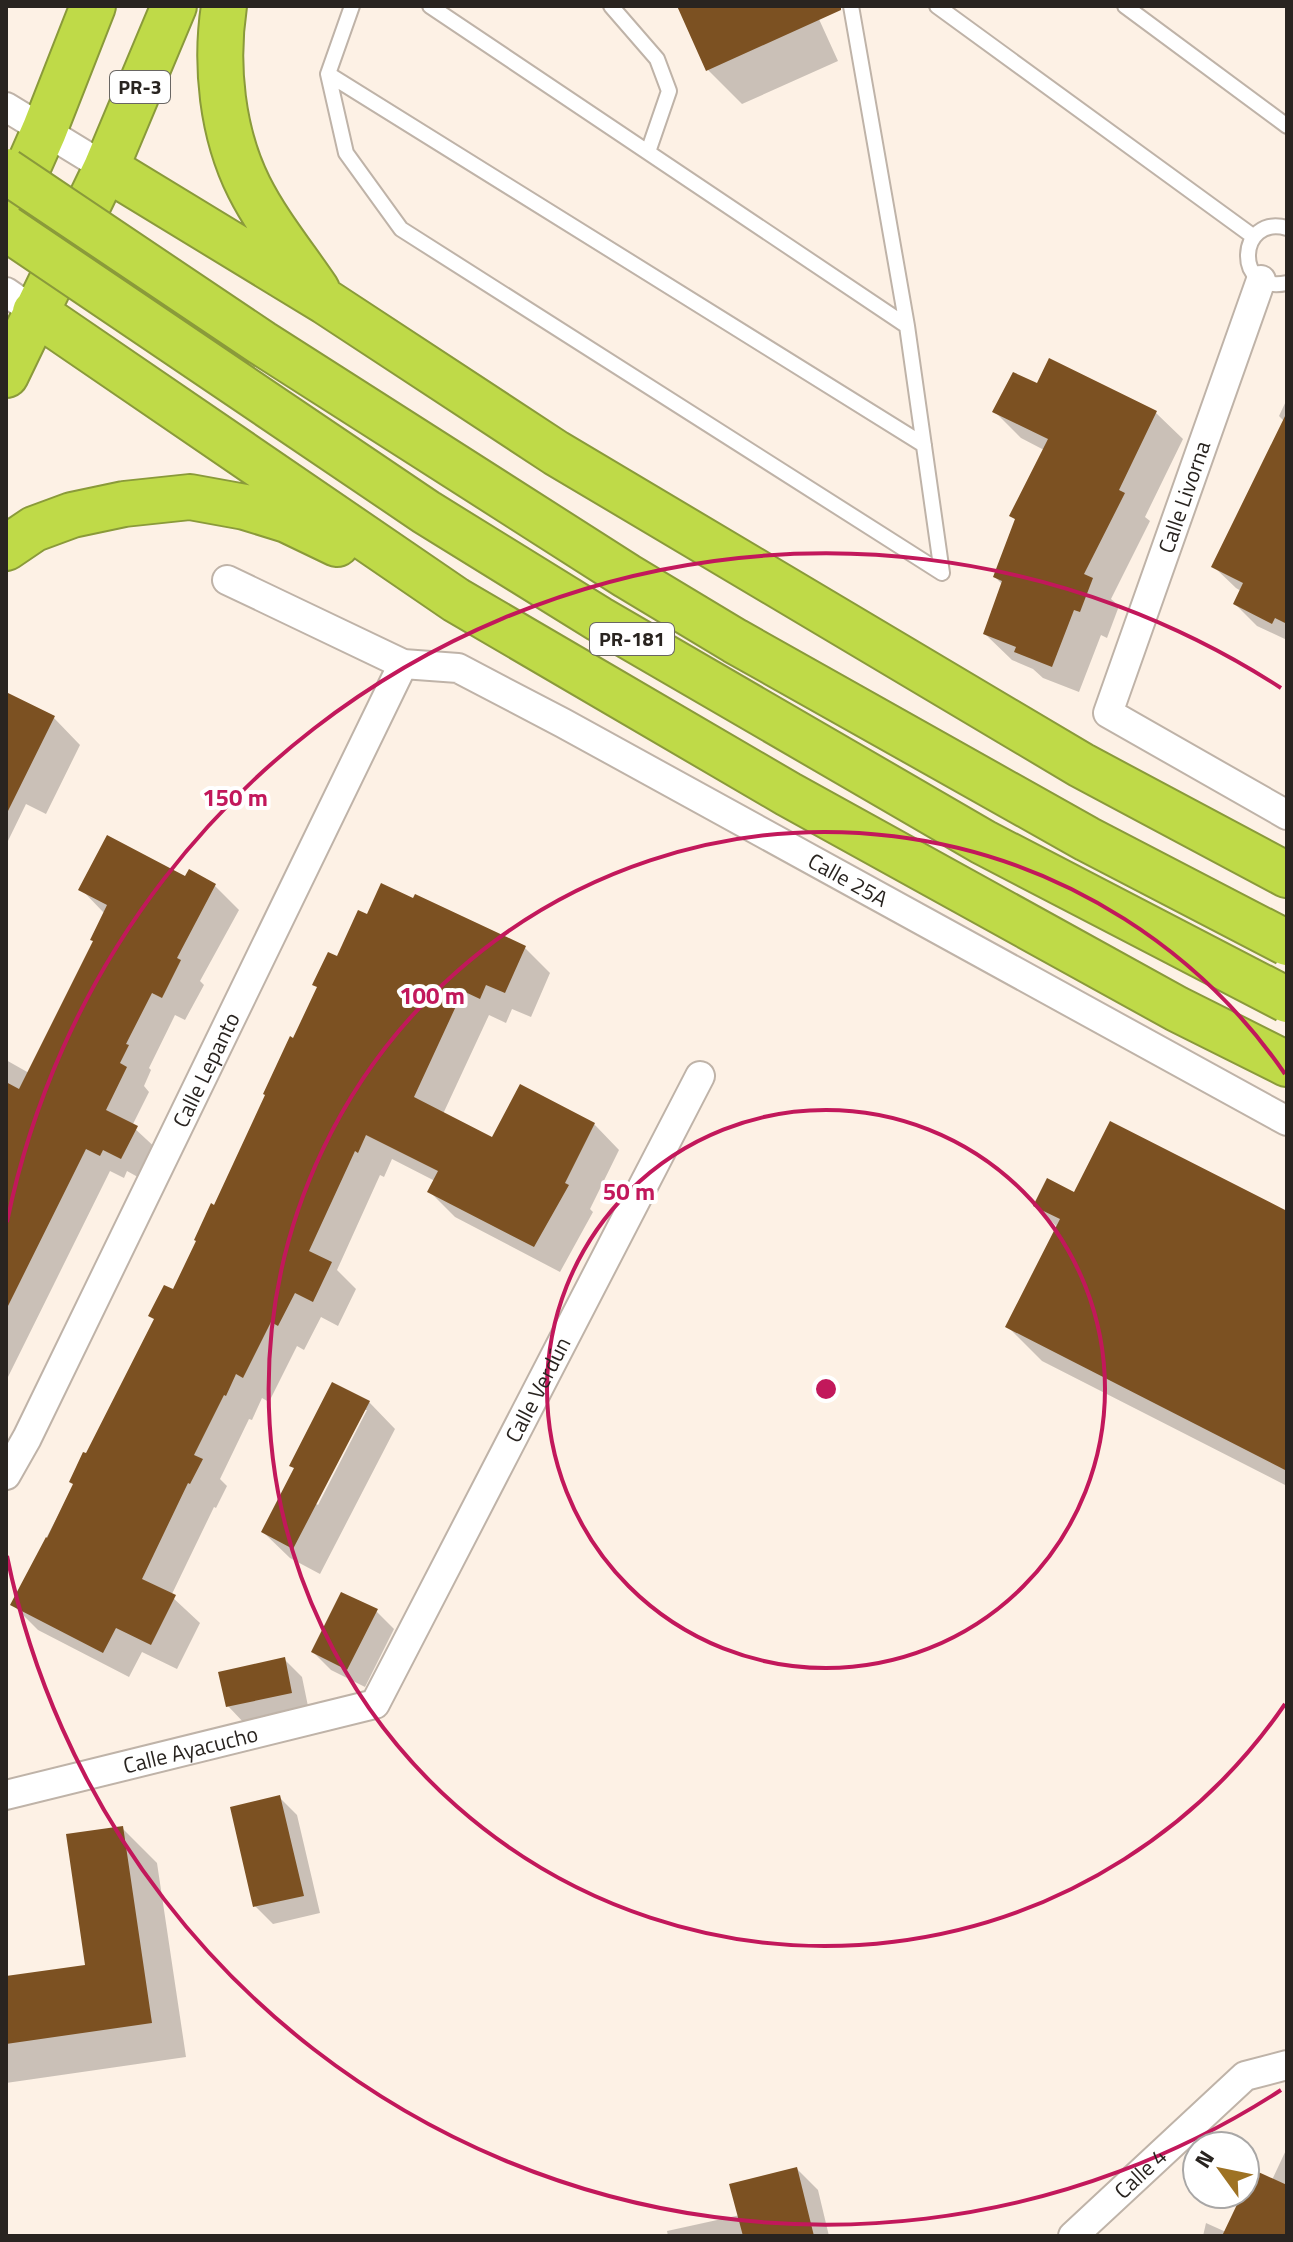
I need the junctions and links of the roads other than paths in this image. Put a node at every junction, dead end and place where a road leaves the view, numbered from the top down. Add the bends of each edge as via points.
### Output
1 (93, 6) edge
2 (174, 6) edge
3 (224, 6) edge
4 (352, 6) edge
5 (430, 6) edge
6 (611, 6) edge
7 (851, 6) edge
8 (937, 6) edge
9 (1125, 6) edge
10 (328, 74) junction
11 (6, 107) edge
12 (1287, 126) edge
13 (44, 131) junction
14 (648, 152) junction
15 (106, 168) junction
16 (6, 171) edge
17 (6, 217) edge
18 (6, 228) edge
19 (1287, 228) edge
20 (1254, 237) junction
21 (1274, 281) edge
22 (21, 302) edge
23 (326, 302) junction
24 (907, 326) junction
25 (6, 375) edge
26 (924, 445) junction
27 (6, 548) edge
28 (227, 580) dead end
29 (456, 600) junction
30 (403, 664) junction
31 (1287, 815) edge
32 (1287, 875) edge
33 (1287, 943) edge
34 (1287, 1000) edge
35 (1287, 1064) edge
36 (700, 1076) dead end
37 (1287, 1121) edge
38 (6, 1475) edge
39 (375, 1704) joint
40 (6, 1795) edge
41 (1287, 2065) edge
42 (1073, 2236) edge

1 - 13 highway
2 - 15 highway, PR-3
3 - 23 highway via 221,84 231,138 248,186
4 - 10 lane
5 - 14 lane
6 - 14 lane via 657,59 669,91
7 - 24 lane
8 - 20 lane
9 - 12 lane
10 - 26 lane
10 - 26 lane via 346,153 401,229 942,573
11 - 13 street
13 - 15 street
13 - 17 highway
14 - 24 lane
15 - 22 highway, PR-3
15 - 23 highway
16 - 33 highway, PR-181, bridge via 262,343 627,576 1087,839
18 - 34 highway, PR-181, bridge via 426,512 599,619 983,842
19 - 20 lane via 1269,226
20 - 21 lane via 1248,265
21 - 31 street, Calle Livorna via 1108,713
22 - 25 highway, PR-3
22 - 29 highway
23 - 32 highway via 582,469 1081,765
24 - 26 lane
27 - 29 highway via 34,529 72,515 190,497 287,520
28 - 30 street
29 - 35 highway via 788,794
30 - 37 street, Calle 25A via 458,668
30 - 38 street, Calle Lepanto
36 - 39 street, Calle Verdún
39 - 40 street, Calle Ayacucho
41 - 42 street, Calle 4 via 1245,2076

